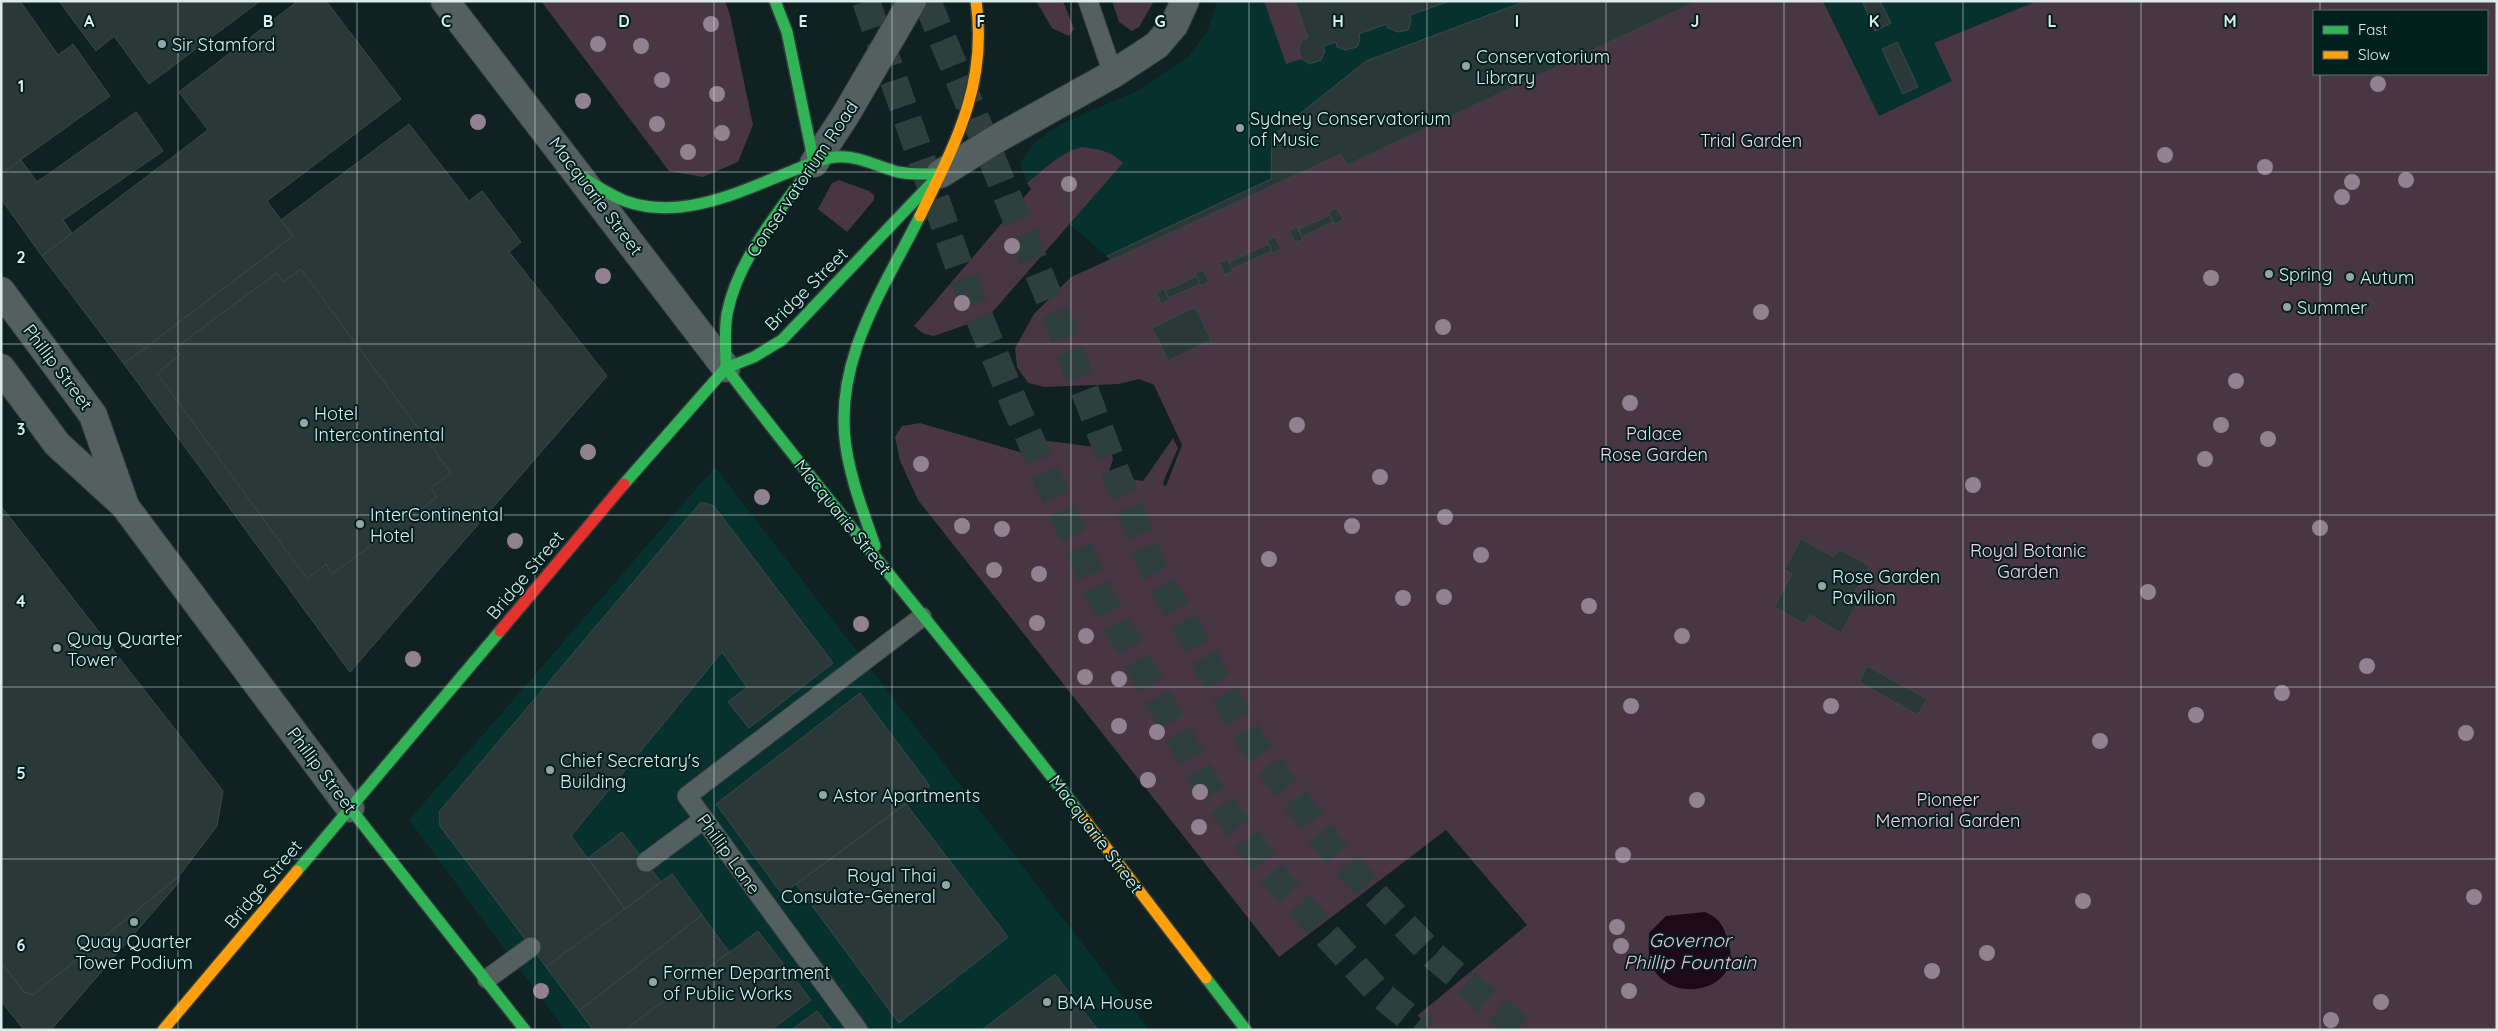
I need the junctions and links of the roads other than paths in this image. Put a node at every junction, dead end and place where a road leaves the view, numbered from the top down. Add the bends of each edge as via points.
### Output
1 (445, 1) edge
2 (775, 1) edge
3 (912, 1) edge
4 (976, 1) edge
5 (1088, 1) edge
6 (1185, 1) edge
7 (1113, 74) junction
8 (814, 163) junction
9 (940, 174) junction
10 (582, 177) junction
11 (1, 291) edge
12 (1, 368) edge
13 (726, 368) junction
14 (124, 505) junction
15 (880, 562) junction
16 (922, 617) junction
17 (350, 808) junction
18 (704, 819) junction
19 (646, 862) dead end
20 (531, 947) dead end
21 (488, 979) junction
22 (163, 1030) edge
23 (525, 1030) edge
24 (858, 1030) edge
25 (1246, 1030) edge

1 - 10 street, Macquarie Street
2 - 8 main road via 787,32
3 - 8 street, Conservatorium Road via 846,116
4 - 9 main road via 979,51 970,108
5 - 7 lane
6 - 7 street via 1163,40
7 - 9 street
8 - 9 main road via 847,157 900,172
8 - 10 main road via 732,194 689,206 633,204
8 - 13 main road, Conservatorium Road via 759,241 736,282 727,316
9 - 13 main road, Bridge Street via 782,340 754,357
9 - 15 main road via 855,347 843,398 842,425 850,471
10 - 13 street, Macquarie Street
11 - 14 street, Phillip Street via 93,415
12 - 14 street, Phillip Street via 56,444
13 - 15 main road, Macquarie Street
13 - 17 main road, Bridge Street
14 - 17 street, Phillip Street
15 - 16 main road, Macquarie Street
16 - 18 lane, Phillip Lane via 687,796
16 - 25 main road, Macquarie Street via 1031,749
17 - 21 main road, Phillip Street
17 - 22 main road, Bridge Street
18 - 19 lane
18 - 24 lane, Phillip Lane
20 - 21 lane
21 - 23 main road, Phillip Street

